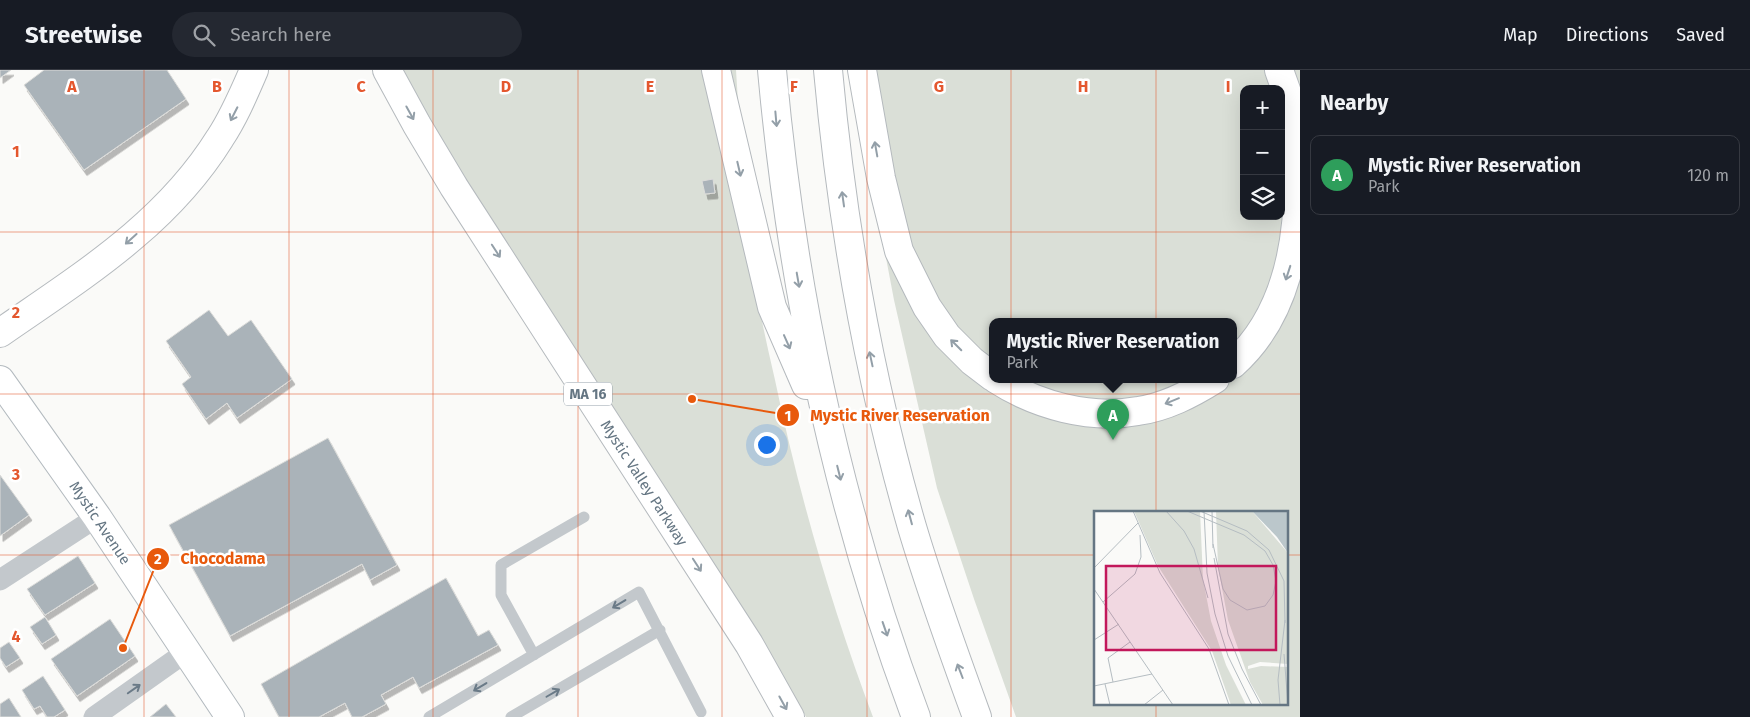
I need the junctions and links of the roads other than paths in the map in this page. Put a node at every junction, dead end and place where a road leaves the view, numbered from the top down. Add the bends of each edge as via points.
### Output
1 (254, 70) edge
2 (387, 70) edge
3 (716, 70) edge
4 (772, 70) edge
5 (828, 70) edge
6 (862, 70) edge
7 (1279, 70) edge
8 (0, 333) edge
9 (1237, 360) edge
10 (989, 374) edge
11 (0, 380) edge
12 (1003, 383) edge
13 (1208, 383) edge
14 (832, 443) junction
15 (97, 517) junction
16 (584, 517) dead end
17 (0, 580) edge
18 (660, 630) junction
19 (186, 652) junction
20 (534, 655) junction
21 (702, 712) dead end
22 (94, 717) edge
23 (230, 717) edge
24 (429, 717) edge
25 (511, 717) edge
26 (790, 717) edge
27 (916, 717) edge
28 (977, 717) edge

1 -> 8 main road via 214,148 163,210 99,265
2 -> 26 main road, Mystic Valley Parkway / MA 16 via 454,187 749,644
3 -> 14 main road via 772,307
4 -> 14 main road via 785,200 796,271
28 -> 5 main road via 917,544 877,389 850,249
10 -> 6 main road via 947,336 927,307 899,251
7 -> 9 main road via 1291,107 1297,146 1297,230 1280,296 1264,328
11 - 15 main road, Mystic Avenue
13 -> 12 main road via 1169,403 1138,411 1109,413 1052,405
14 -> 27 main road via 866,571
15 - 17 street
15 - 19 main road, Mystic Avenue
16 - 20 lane via 501,566 501,595
18 -> 20 lane via 639,592
18 - 21 lane
25 -> 18 lane
22 -> 19 street
19 - 23 main road, Mystic Avenue
20 -> 24 lane

